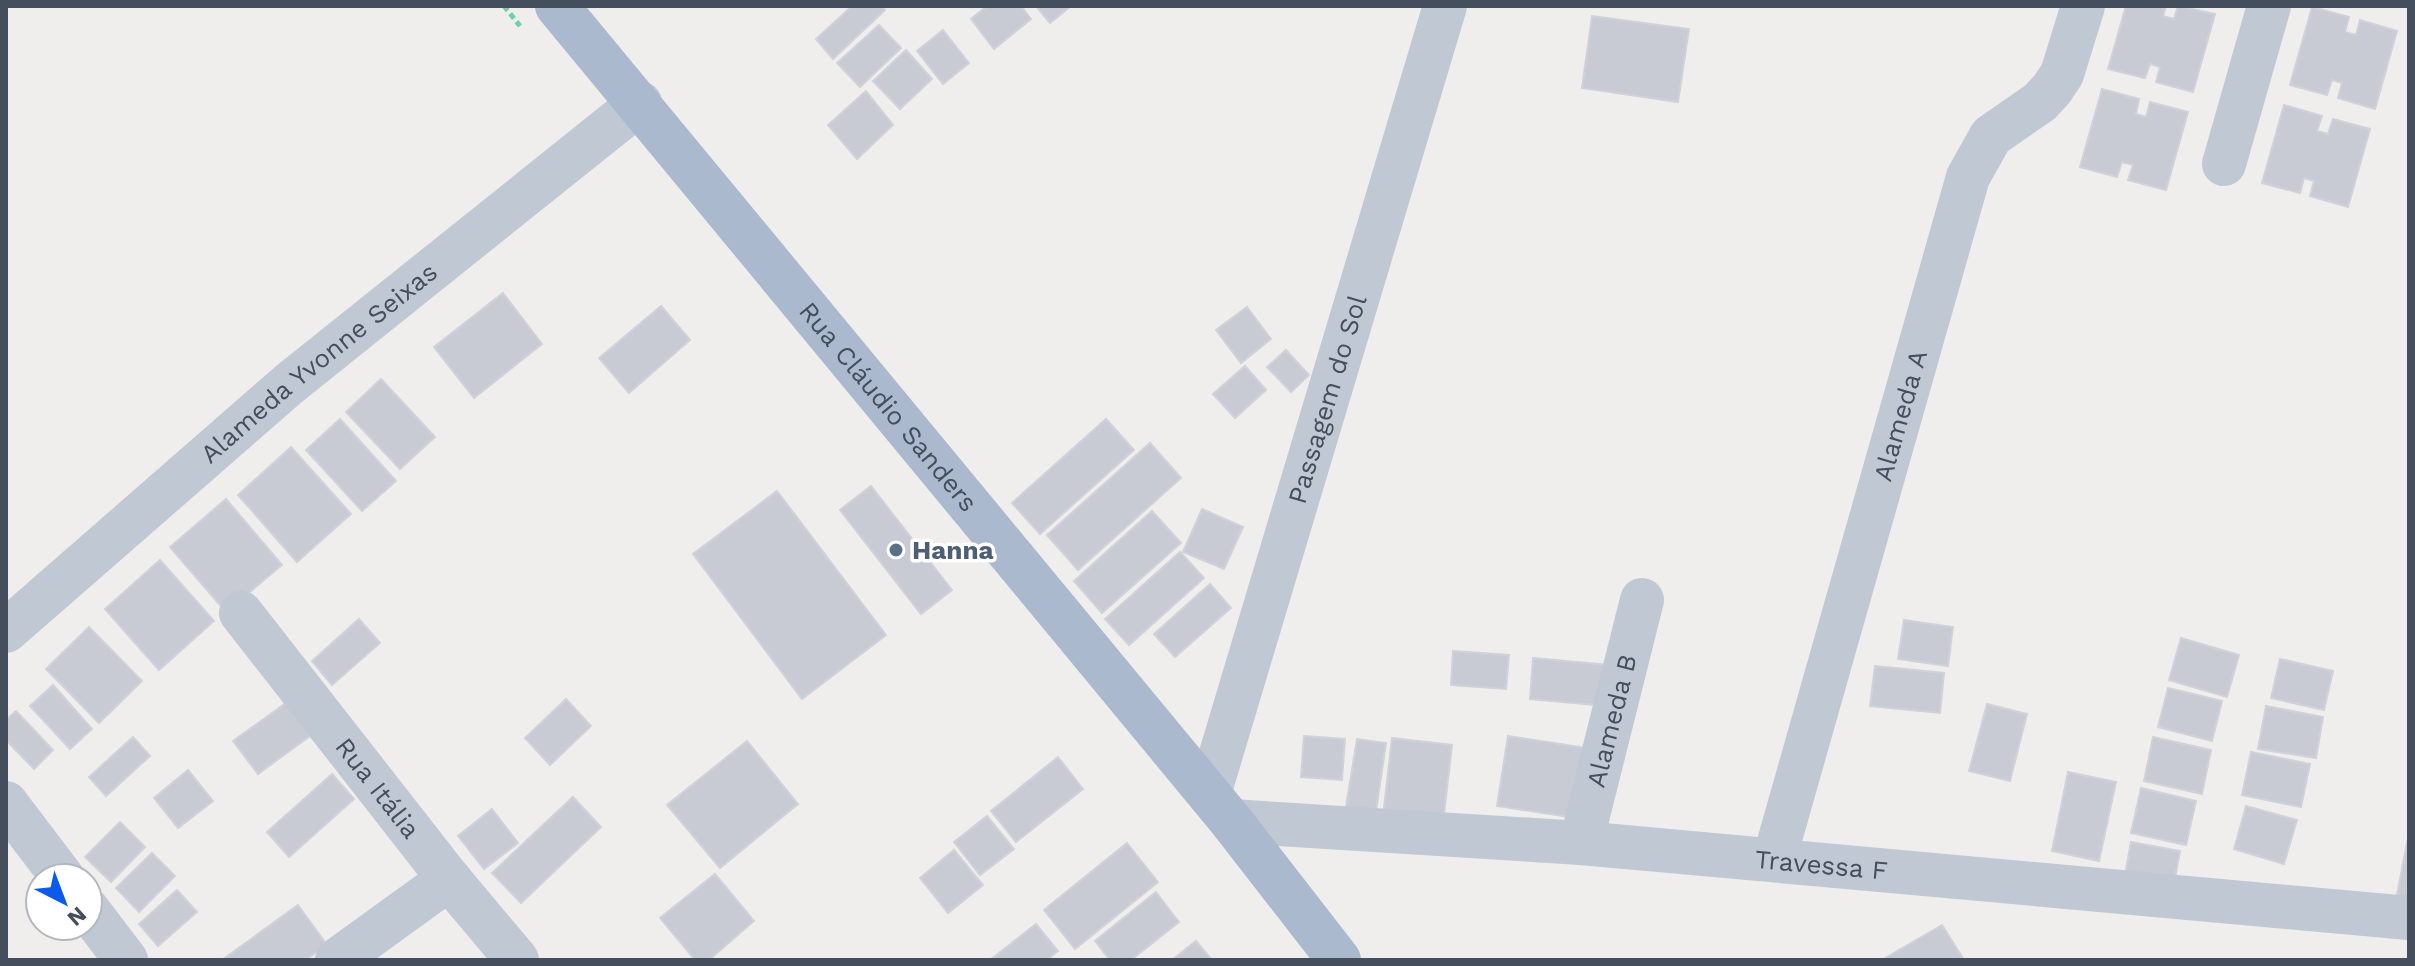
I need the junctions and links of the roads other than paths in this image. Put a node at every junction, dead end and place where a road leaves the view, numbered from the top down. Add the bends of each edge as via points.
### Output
1 (557, 6) edge
2 (1445, 6) edge
3 (2083, 6) edge
4 (2269, 6) edge
5 (640, 103) junction
6 (2224, 164) dead end
7 (1642, 600) dead end
8 (241, 613) dead end
9 (6, 631) edge
10 (6, 803) edge
11 (1220, 808) junction
12 (1581, 843) junction
13 (1774, 860) junction
14 (51, 862) edge
15 (449, 879) junction
16 (2409, 918) edge
17 (104, 931) edge
18 (126, 960) edge
19 (337, 960) edge
20 (517, 960) edge
21 (1339, 960) edge

1 - 5 main road, Rua Cláudio Sanders
2 - 11 street, Passagem do Sol
3 - 13 street, Alameda A via 2062,74 2052,89 1991,136 1968,177
4 - 6 street
5 - 9 street, Alameda Yvonne Seixas via 289,384
5 - 11 main road, Rua Cláudio Sanders
7 - 12 street, Alameda B
8 - 15 street, Rua Itália
10 - 14 street
11 - 12 street, Travessa F
11 - 21 main road, Rua Cláudio Sanders
12 - 13 street, Travessa F
13 - 16 street, Travessa F
15 - 19 street
15 - 20 street, Rua Itália
17 - 18 street

